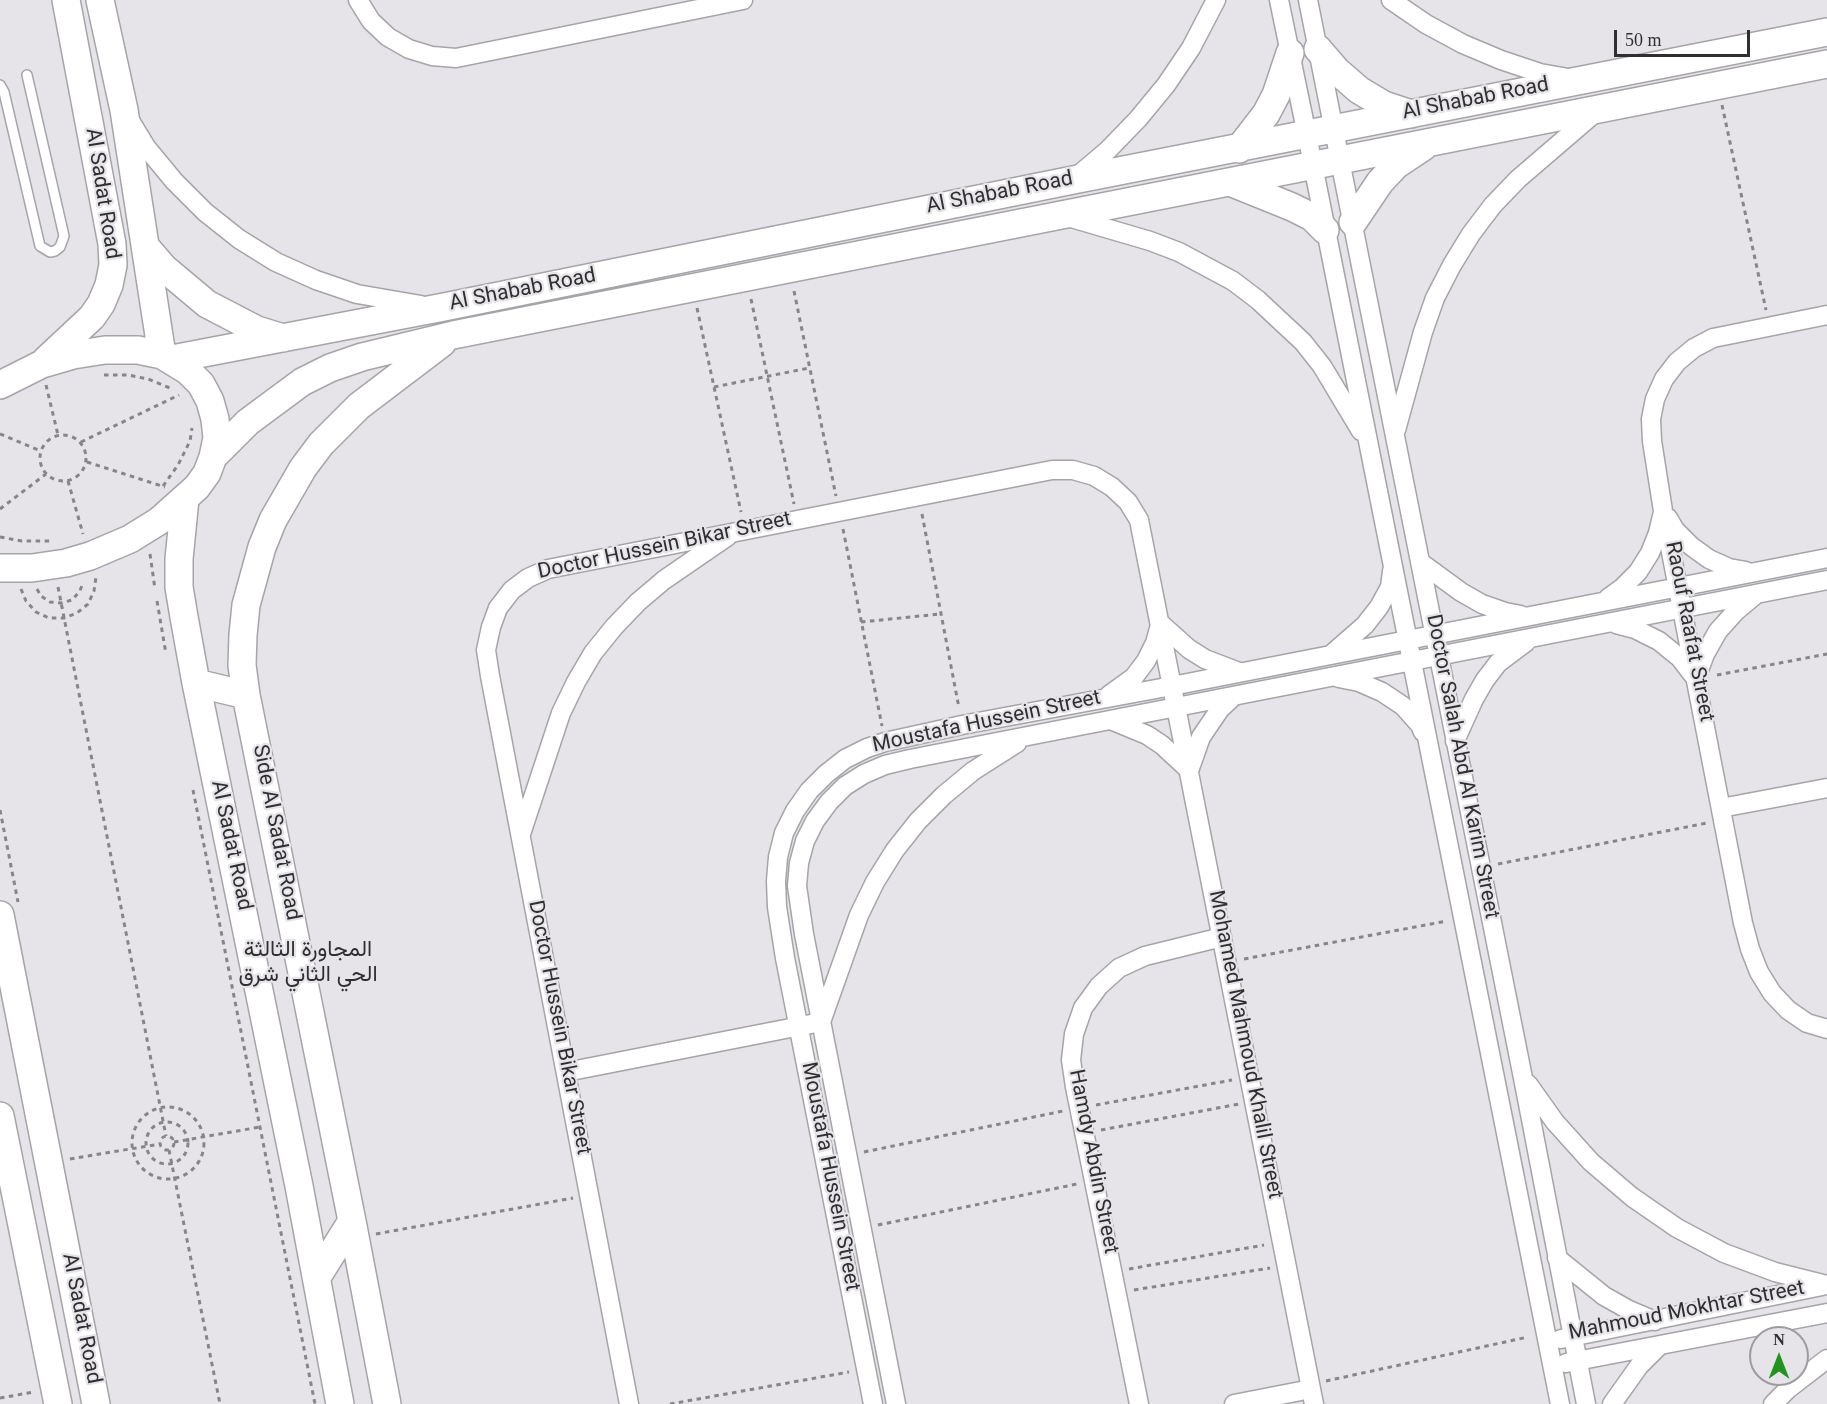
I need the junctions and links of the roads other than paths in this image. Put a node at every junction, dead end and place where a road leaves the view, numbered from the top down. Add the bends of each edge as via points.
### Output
1 (66, 0) edge
2 (100, 0) edge
3 (358, 0) edge
4 (742, 0) edge
5 (1216, 0) edge
6 (1279, 0) edge
7 (1308, 0) edge
8 (1391, 0) edge
9 (1827, 32) edge
10 (1318, 49) junction
11 (1290, 53) junction
12 (1827, 64) edge
13 (27, 75) dead end
14 (1581, 80) junction
15 (0, 85) edge
16 (1600, 109) junction
17 (124, 110) junction
18 (1411, 114) junction
19 (1334, 129) junction
20 (1307, 135) junction
21 (1435, 141) junction
22 (1239, 149) junction
23 (1340, 159) junction
24 (1313, 164) junction
25 (1073, 180) junction
26 (1230, 182) junction
27 (1061, 214) junction
28 (1353, 222) junction
29 (1325, 230) junction
30 (145, 246) junction
31 (444, 308) junction
32 (1827, 315) edge
33 (453, 335) junction
34 (284, 338) junction
35 (167, 357) junction
36 (0, 367) edge
37 (39, 376) junction
38 (0, 385) edge
39 (1395, 435) junction
40 (1369, 445) junction
41 (213, 457) junction
42 (179, 493) junction
43 (1664, 511) junction
44 (740, 531) junction
45 (1827, 558) edge
46 (1419, 562) junction
47 (1393, 566) junction
48 (0, 568) edge
49 (1751, 573) junction
50 (1827, 580) edge
51 (1678, 587) junction
52 (1756, 594) junction
53 (1604, 601) junction
54 (1683, 608) junction
55 (1529, 616) junction
56 (1160, 623) junction
57 (1609, 623) junction
58 (1434, 634) junction
59 (1534, 638) junction
60 (1408, 639) junction
61 (1331, 655) junction
62 (1438, 656) junction
63 (1412, 661) junction
64 (1241, 672) junction
65 (1334, 677) junction
66 (1696, 679) junction
67 (196, 683) junction
68 (1172, 686) junction
69 (246, 695) junction
70 (1233, 697) junction
71 (1101, 700) junction
72 (1177, 707) junction
73 (1113, 721) junction
74 (1027, 737) junction
75 (1455, 741) junction
76 (1429, 746) junction
77 (1189, 770) junction
78 (1827, 788) edge
79 (1722, 814) junction
80 (520, 835) junction
81 (0, 915) edge
82 (1222, 937) junction
83 (821, 1022) junction
84 (799, 1026) junction
85 (1827, 1029) edge
86 (566, 1072) junction
87 (1523, 1078) junction
88 (0, 1116) edge
89 (354, 1229) junction
90 (1557, 1258) junction
91 (317, 1277) junction
92 (1827, 1285) edge
93 (1827, 1313) edge
94 (1655, 1320) junction
95 (1573, 1336) junction
96 (1547, 1337) junction
97 (1659, 1346) junction
98 (1827, 1359) edge
99 (1577, 1361) junction
100 (1552, 1366) junction
101 (1311, 1393) edge
102 (56, 1396) edge
103 (96, 1404) edge
104 (340, 1404) edge
105 (387, 1404) edge
106 (629, 1404) edge
107 (873, 1404) edge
108 (896, 1404) edge
109 (1140, 1404) edge
110 (1234, 1404) edge
111 (1560, 1404) edge
112 (1586, 1404) edge
113 (1612, 1404) edge
114 (1773, 1404) edge

1 - 37 main road, Al Sadat Road via 113,265 109,285 96,310
2 - 17 main road, Al Sadat Road
3 - 4 street via 371,21 388,37 409,49 456,58
5 - 25 street via 1191,48 1159,93 1107,151
6 - 11 street, Doctor Salah Abd Al Karim Street
7 - 10 street, Doctor Salah Abd Al Karim Street
8 - 14 street via 1462,44 1540,73
9 - 14 main road, Al Shabab Road
10 - 18 main road via 1359,90 1384,105
10 - 19 street, Doctor Salah Abd Al Karim Street
11 - 20 street, Doctor Salah Abd Al Karim Street
11 - 22 main road via 1266,114
12 - 16 main road, Al Shabab Road
13 - 15 lane via 64,237 56,251 40,246
14 - 18 main road, Al Shabab Road
16 - 21 main road, Al Shabab Road
16 - 39 street via 1518,178 1471,234 1435,298
17 - 30 main road, Al Sadat Road
17 - 31 street via 147,147 205,212 276,262 357,294
18 - 19 main road, Al Shabab Road
19 - 20 main road, Al Shabab Road
19 - 23 street, Doctor Salah Abd Al Karim Street
20 - 22 main road, Al Shabab Road
20 - 24 street, Doctor Salah Abd Al Karim Street
21 - 23 main road, Al Shabab Road
21 - 28 main road via 1396,165
22 - 25 main road, Al Shabab Road
23 - 24 main road, Al Shabab Road
23 - 28 street, Doctor Salah Abd Al Karim Street
24 - 26 main road, Al Shabab Road
24 - 29 street, Doctor Salah Abd Al Karim Street
25 - 31 main road, Al Shabab Road
26 - 27 main road, Al Shabab Road
26 - 29 main road via 1292,207
27 - 33 main road, Al Shabab Road
27 - 40 street via 1179,252 1233,281 1303,342 1322,366
28 - 39 street, Doctor Salah Abd Al Karim Street
29 - 40 street, Doctor Salah Abd Al Karim Street
30 - 34 main road via 184,287 207,304 257,330
30 - 35 main road, Al Sadat Road
31 - 34 main road, Al Shabab Road
32 - 43 street, Raouf Raafat Street via 1713,338 1677,362 1664,379 1651,419
33 - 41 main road, Al Shabab Road via 362,357 302,382 248,422
33 - 69 main road, Side Al Sadat Road via 360,406 321,444 287,493 262,547 246,605 242,665
34 - 35 main road, Al Shabab Road
35 - 37 main road via 138,350 105,350 73,355
35 - 41 main road via 188,370 210,401 216,419
36 - 37 main road
37 - 38 main road
39 - 46 street, Doctor Salah Abd Al Karim Street
40 - 47 street, Doctor Salah Abd Al Karim Street
41 - 42 main road via 207,473
42 - 48 main road via 159,521 90,556 32,568
42 - 67 main road, Al Sadat Road via 179,587
43 - 49 street via 1675,530 1700,553 1729,568
43 - 51 street, Raouf Raafat Street
43 - 53 street via 1650,553 1630,580
44 - 56 street, Doctor Hussein Bikar Street via 1052,470 1073,470 1112,487 1139,520
44 - 80 street via 663,580 614,627 594,653 561,713
44 - 80 street, Doctor Hussein Bikar Street via 548,569 512,590 498,608 486,650
45 - 49 street, Moustafa Hussein Street
46 - 55 street via 1482,604
46 - 58 street, Doctor Salah Abd Al Karim Street
47 - 60 street, Doctor Salah Abd Al Karim Street
47 - 61 street via 1390,587 1379,607
49 - 51 street, Moustafa Hussein Street
50 - 52 street, Moustafa Hussein Street
51 - 53 street, Moustafa Hussein Street
51 - 54 street, Raouf Raafat Street
52 - 54 street, Moustafa Hussein Street
52 - 66 street via 1718,631
53 - 55 street, Moustafa Hussein Street
54 - 57 street, Moustafa Hussein Street
54 - 66 street, Raouf Raafat Street
55 - 58 street, Moustafa Hussein Street
56 - 64 street via 1173,637 1205,658
56 - 68 street, Doctor Hussein Bikar Street
56 - 71 street via 1155,643 1134,677
57 - 59 street, Moustafa Hussein Street
57 - 66 street via 1635,629 1659,641 1680,658
58 - 60 street, Moustafa Hussein Street
58 - 62 street, Doctor Salah Abd Al Karim Street
59 - 62 street, Moustafa Hussein Street
59 - 75 street via 1498,663 1474,699
60 - 61 street, Moustafa Hussein Street
60 - 63 street, Doctor Salah Abd Al Karim Street
61 - 64 street, Moustafa Hussein Street
62 - 63 street, Moustafa Hussein Street
62 - 75 street, Doctor Salah Abd Al Karim Street
63 - 65 street, Moustafa Hussein Street
63 - 76 street, Doctor Salah Abd Al Karim Street
64 - 68 street, Moustafa Hussein Street
65 - 70 street, Moustafa Hussein Street
65 - 76 street via 1359,682 1403,706 1420,725
66 - 79 street, Raouf Raafat Street
67 - 69 main road
67 - 91 main road, Al Sadat Road
68 - 71 street, Moustafa Hussein Street
68 - 72 street, Mohamed Mahmoud Khalil Street
69 - 89 main road, Side Al Sadat Road
70 - 72 street, Moustafa Hussein Street
70 - 77 street via 1201,737
71 - 84 street, Moustafa Hussein Street via 885,742 845,759 809,791 784,833 776,873 777,907
72 - 73 street, Moustafa Hussein Street
72 - 77 street, Mohamed Mahmoud Khalil Street
73 - 74 street, Moustafa Hussein Street
73 - 77 street via 1147,735
74 - 83 street via 973,771 944,795 895,850 859,915
74 - 83 street, Moustafa Hussein Street via 885,765 845,786 828,802 805,841 797,886
75 - 87 street, Doctor Salah Abd Al Karim Street
76 - 96 street, Doctor Salah Abd Al Karim Street
77 - 82 street, Mohamed Mahmoud Khalil Street
78 - 79 street
79 - 85 street, Raouf Raafat Street via 1743,923 1759,972 1788,1010
80 - 86 street, Doctor Hussein Bikar Street
81 - 103 main road, Al Sadat Road
82 - 101 street, Mohamed Mahmoud Khalil Street
82 - 109 street, Hamdy Abdin Street via 1145,956 1119,968 1083,1008 1074,1034 1071,1060 1079,1108
83 - 84 street
83 - 108 street, Moustafa Hussein Street
84 - 86 street
84 - 107 street, Moustafa Hussein Street
86 - 106 street, Doctor Hussein Bikar Street
87 - 90 street, Doctor Salah Abd Al Karim Street
87 - 92 street via 1591,1162 1677,1228 1724,1253
88 - 102 main road
89 - 91 main road
89 - 105 main road, Side Al Sadat Road
90 - 94 street via 1604,1296
90 - 95 street, Doctor Salah Abd Al Karim Street
91 - 104 main road, Al Sadat Road
92 - 94 street, Mahmoud Mokhtar Street
93 - 97 street, Mahmoud Mokhtar Street
94 - 95 street, Mahmoud Mokhtar Street
95 - 96 street, Mahmoud Mokhtar Street
95 - 99 street, Doctor Salah Abd Al Karim Street
96 - 100 street, Doctor Salah Abd Al Karim Street
97 - 99 street, Mahmoud Mokhtar Street
97 - 113 street
98 - 114 street
99 - 100 street, Mahmoud Mokhtar Street
99 - 112 street, Doctor Salah Abd Al Karim Street
100 - 111 street, Doctor Salah Abd Al Karim Street
101 - 110 street

